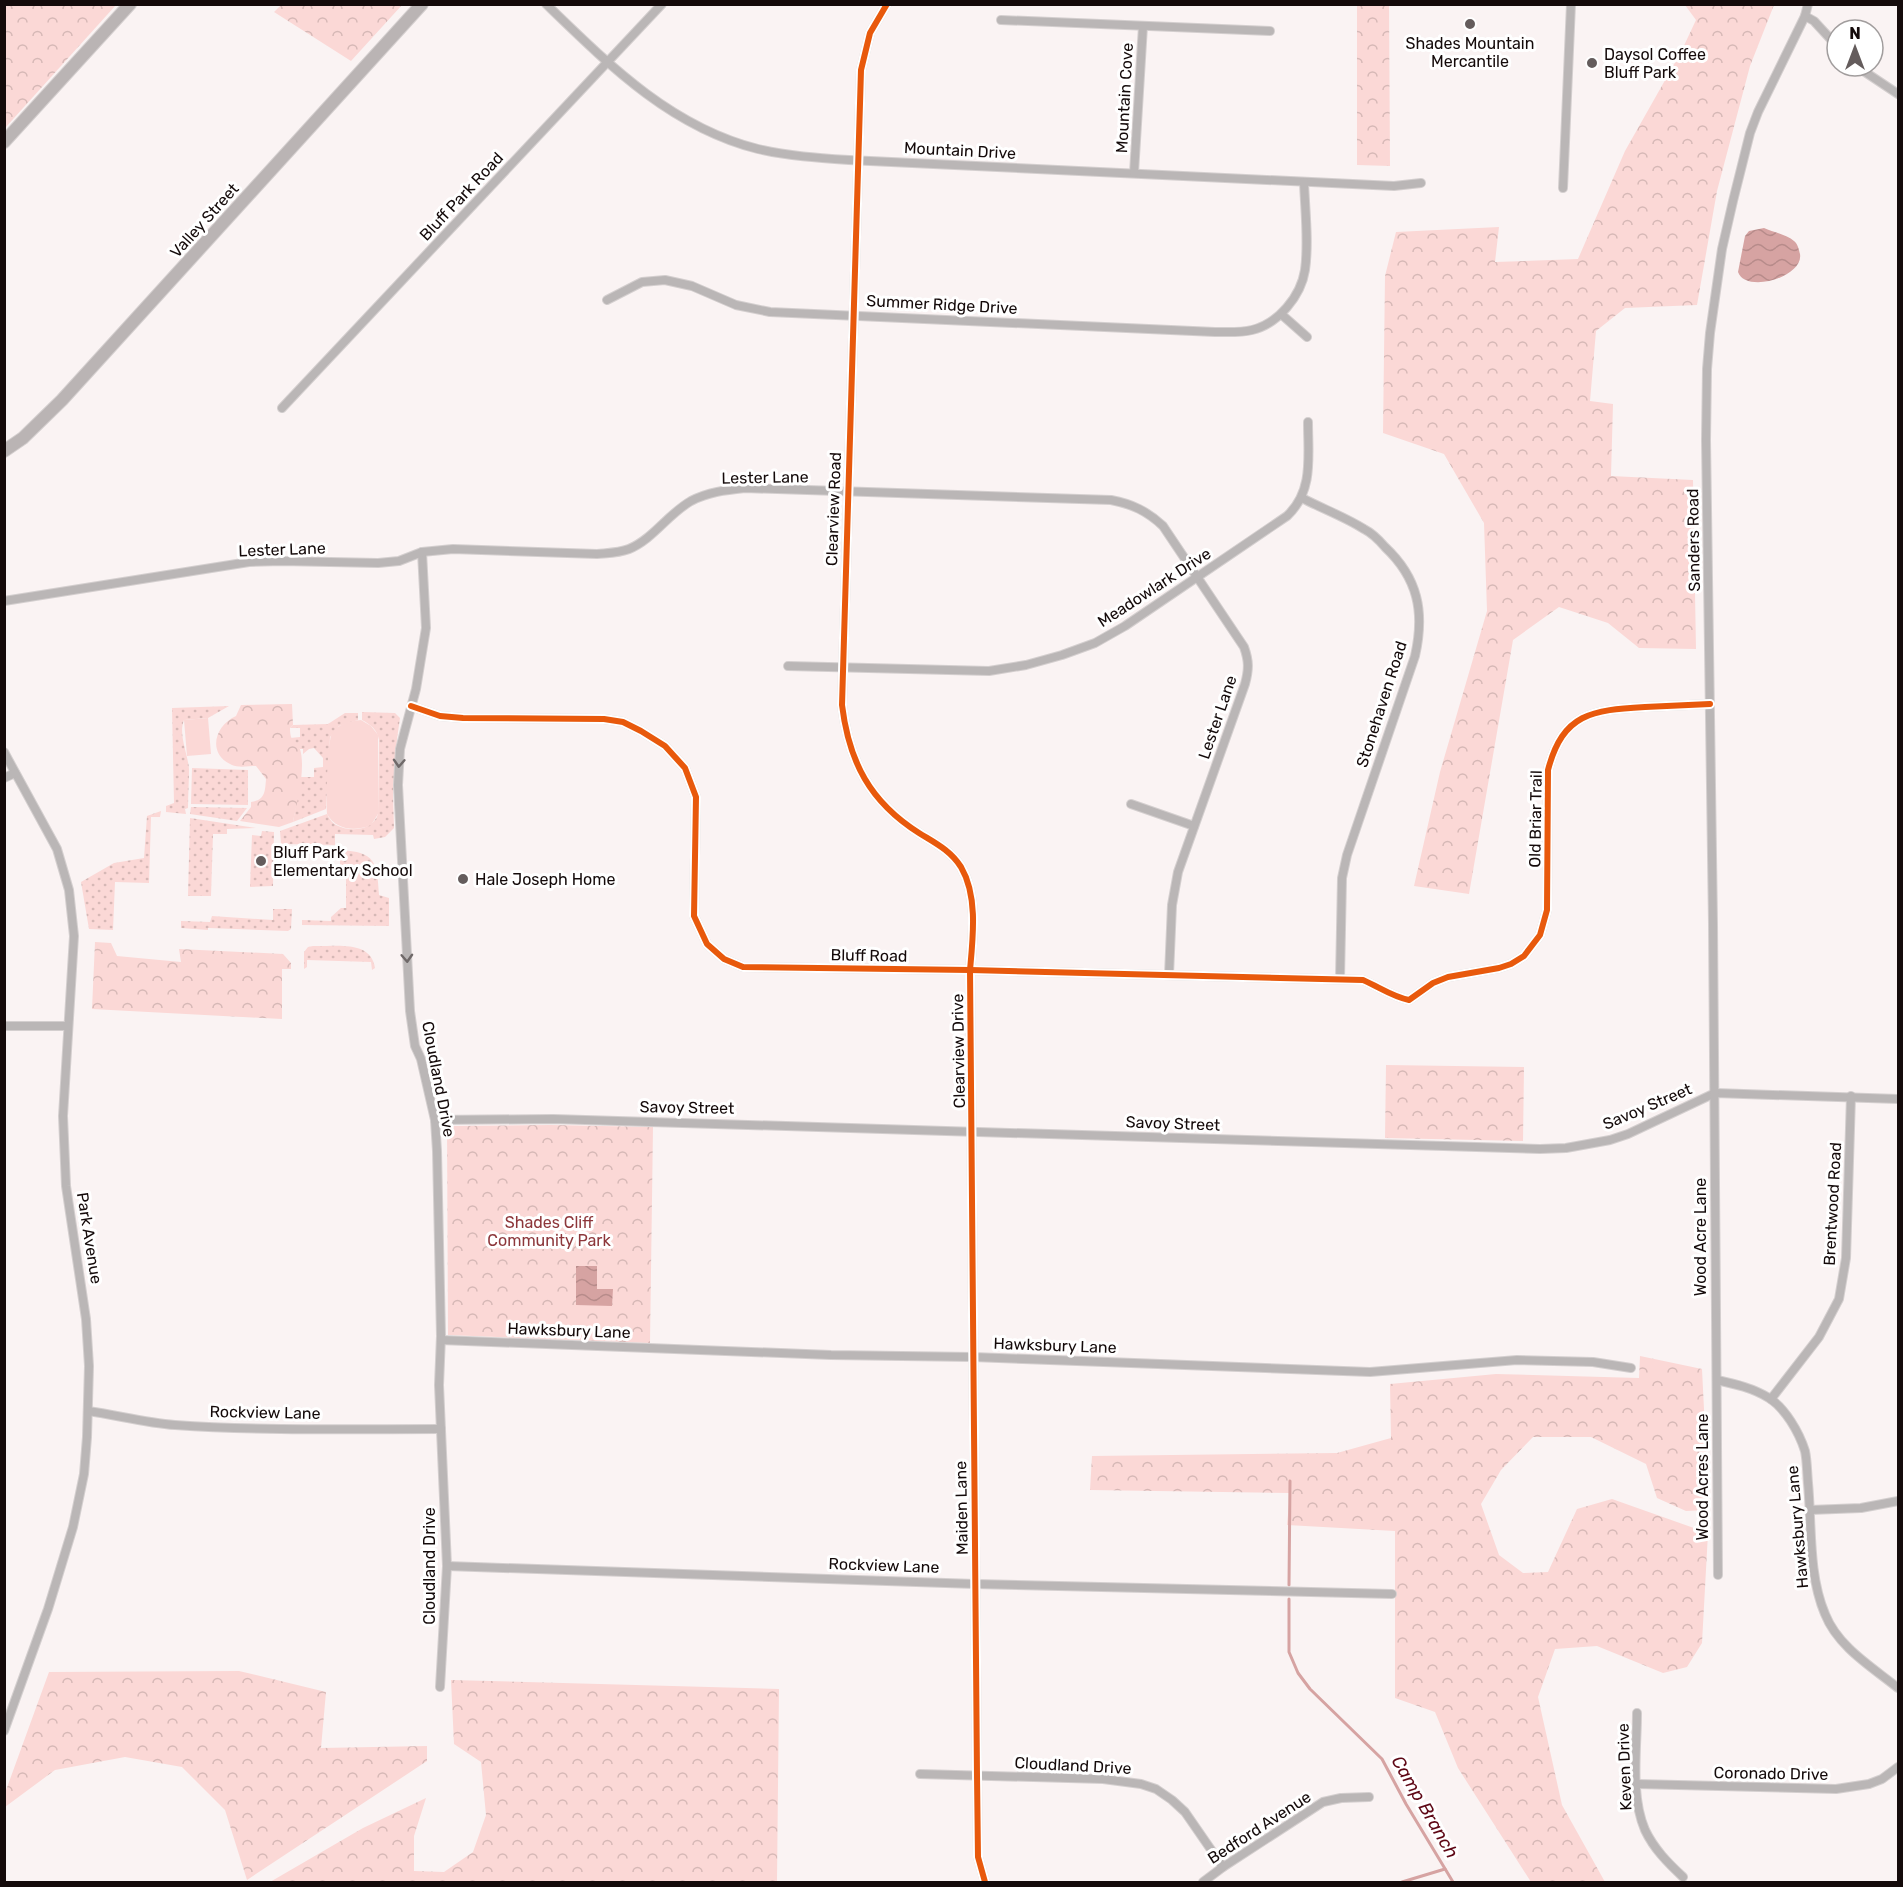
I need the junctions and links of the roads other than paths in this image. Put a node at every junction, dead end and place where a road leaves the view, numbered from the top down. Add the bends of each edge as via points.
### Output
1 (130, 4) edge
2 (422, 4) edge
3 (546, 4) edge
4 (662, 4) edge
5 (887, 4) edge
6 (1571, 4) edge
7 (1809, 4) edge
8 (1805, 16) junction
9 (1001, 20) dead end
10 (1143, 26) junction
11 (1270, 31) dead end
12 (1825, 33) edge
13 (607, 63) junction
14 (1874, 78) edge
15 (1899, 94) edge
16 (4, 142) edge
17 (857, 161) junction
18 (1134, 173) junction
19 (1304, 182) junction
20 (1421, 183) dead end
21 (1563, 188) dead end
22 (607, 300) dead end
23 (1281, 314) junction
24 (853, 315) junction
25 (1307, 337) dead end
26 (282, 408) dead end
27 (1308, 422) dead end
28 (4, 452) edge
29 (847, 492) junction
30 (1302, 498) junction
31 (422, 552) junction
32 (1198, 577) junction
33 (4, 601) edge
34 (788, 666) dead end
35 (842, 667) junction
36 (1710, 704) junction
37 (411, 706) junction
38 (4, 752) edge
39 (15, 773) junction
40 (4, 778) edge
41 (1131, 804) dead end
42 (1194, 826) junction
43 (1498, 968) joint
44 (970, 970) junction
45 (1169, 975) junction
46 (1340, 979) junction
47 (4, 1026) edge
48 (68, 1026) junction
49 (1715, 1093) junction
50 (1851, 1096) junction
51 (1899, 1099) edge
52 (435, 1120) junction
53 (973, 1132) junction
54 (441, 1340) junction
55 (973, 1356) junction
56 (1631, 1368) dead end
57 (1717, 1380) junction
58 (1770, 1399) junction
59 (88, 1412) junction
60 (441, 1429) junction
61 (1899, 1501) edge
62 (1810, 1510) junction
63 (447, 1566) junction
64 (1718, 1575) dead end
65 (975, 1584) junction
66 (1392, 1594) dead end
67 (440, 1687) dead end
68 (1899, 1688) edge
69 (1637, 1713) dead end
70 (4, 1731) edge
71 (1899, 1767) edge
72 (920, 1774) dead end
73 (977, 1775) junction
74 (1637, 1784) junction
75 (1370, 1797) dead end
76 (1223, 1867) junction
77 (1683, 1877) dead end
78 (986, 1882) edge
79 (1203, 1882) edge

1 - 16 street
2 - 28 street, Valley Street via 62,400
3 - 13 street, Mountain Drive
4 - 13 street, Bluff Park Road
5 - 17 street, Clearview Road via 870,33 862,58
6 - 21 street
7 - 8 street, Sanders Road
8 - 12 street
8 - 36 street, Sanders Road via 1765,94 1750,133 1722,249 1713,312 1706,440
9 - 10 street, Mountain Cove
10 - 11 street, Mountain Cove
10 - 18 street, Mountain Cove
13 - 17 street, Mountain Drive via 656,102 715,134 777,153
13 - 26 street, Bluff Park Road
14 - 15 street
17 - 18 street, Mountain Drive
17 - 24 street, Clearview Road
18 - 19 street, Mountain Drive
19 - 20 street, Mountain Drive via 1394,186
19 - 23 street, Summer Ridge Drive via 1305,272
22 - 24 street, Summer Ridge Drive via 642,282 665,280 751,309
23 - 24 street, Summer Ridge Drive via 1254,330 1236,332
23 - 25 street
24 - 29 street, Clearview Road
27 - 30 street via 1307,486
29 - 31 street, Lester Lane via 722,490 693,500 650,536 619,552
29 - 32 street, Lester Lane via 1111,500 1132,504 1163,526
29 - 35 street, Clearview Road
30 - 32 street, Meadowlark Drive via 1287,516
30 - 46 street, Stonehaven Road via 1375,536 1409,575 1418,605 1415,656 1353,833 1342,878
31 - 33 street, Lester Lane via 399,561 378,563 249,562
31 - 37 street, Cloudland Drive via 426,628
32 - 35 street, Meadowlark Drive via 1095,643 1026,665 989,671
32 - 42 street, Lester Lane via 1244,647 1249,670
34 - 35 street, Meadowlark Drive
35 - 44 street, Clearview Road via 845,730 852,756 866,783 896,817 951,854 967,881 971,896
36 - 43 street, Old Briar Trail via 1606,709 1581,718 1563,734 1553,749 1548,770 1547,910 1540,935 1524,956
36 - 49 street, Sanders Road
37 - 44 street, Bluff Road via 440,716 463,718 604,719 623,722 665,746 685,768 696,797 694,916 708,944 724,959 743,967
37 -> 52 street, Cloudland Drive via 400,749 398,785 410,1011
38 - 39 street, Park Avenue
39 - 40 street
39 - 48 street, Park Avenue via 57,849 66,874 74,936
41 - 42 street
42 - 45 street, Lester Lane via 1178,872 1172,905
43 - 46 street, Bluff Road via 1448,977 1409,1000 1363,980
44 - 45 street, Bluff Road
44 - 53 street, Clearview Drive
45 - 46 street, Bluff Road
47 - 48 street
48 - 59 street, Park Avenue via 63,1116 66,1179 86,1319
49 - 50 street, Savoy Street
49 - 53 street, Savoy Street via 1628,1134 1566,1148
49 - 57 street, Wood Acre Lane
50 - 51 street, Savoy Street
50 - 58 street, Brentwood Road via 1846,1258 1839,1299 1819,1337
52 - 53 street, Savoy Street via 553,1119
52 - 54 street, Cloudland Drive
53 - 55 street, Maiden Lane
54 - 55 street, Hawksbury Lane via 831,1355
54 - 60 street, Cloudland Drive
55 - 56 street, Hawksbury Lane via 1370,1372 1517,1360 1593,1362
55 - 65 street, Maiden Lane
57 - 58 street, Hawksbury Lane
57 - 64 street, Wood Acres Lane
58 - 62 street, Hawksbury Lane via 1796,1430 1805,1451
59 - 60 street, Rockview Lane via 173,1425
59 - 70 street, Park Avenue via 84,1474 74,1527
60 - 63 street, Cloudland Drive
61 - 62 street via 1861,1508
62 - 68 street, Hawksbury Lane via 1815,1579 1826,1617 1853,1652
63 - 65 street, Rockview Lane
63 - 67 street, Cloudland Drive
65 - 66 street, Rockview Lane
65 - 73 street, Maiden Lane
69 - 74 street, Keven Drive
71 - 74 street, Coronado Drive via 1869,1784 1836,1789
72 - 73 street, Cloudland Drive
73 - 76 street, Cloudland Drive via 1103,1779 1156,1789 1185,1812
73 - 78 street, Maiden Lane via 978,1857
74 - 77 street, Keven Drive via 1639,1814 1646,1830 1665,1859
75 - 76 street, Bedford Avenue via 1323,1802
76 - 79 street, Bedford Avenue

